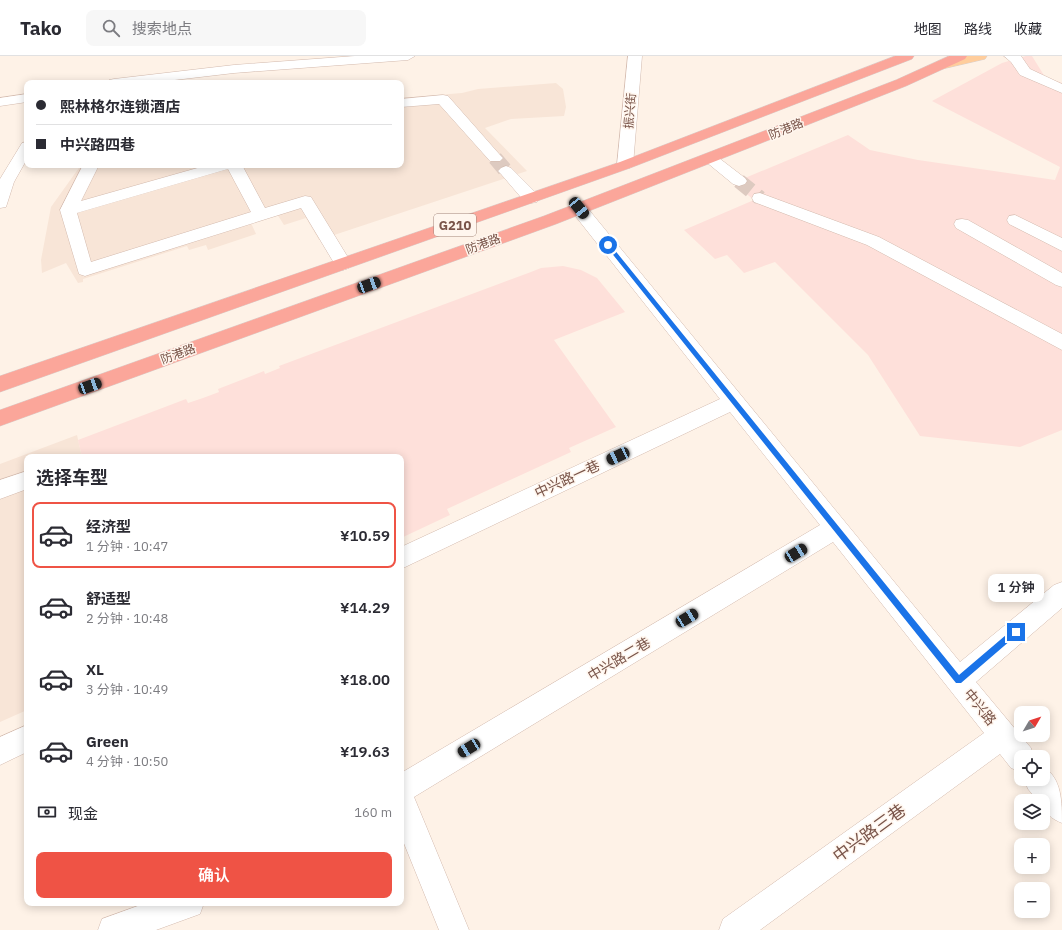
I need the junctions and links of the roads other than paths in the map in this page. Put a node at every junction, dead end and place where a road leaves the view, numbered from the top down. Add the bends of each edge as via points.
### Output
1 (408, 56) edge
2 (635, 56) edge
3 (960, 56) edge
4 (980, 56) edge
5 (1011, 56) edge
6 (902, 58) edge
7 (235, 62) edge
8 (942, 65) junction
9 (131, 80) edge
10 (1062, 89) edge
11 (24, 98) edge
12 (0, 102) edge
13 (404, 103) edge
14 (24, 151) edge
15 (495, 158) tunnel mouth
16 (710, 158) junction
17 (625, 165) junction
18 (89, 168) edge
19 (215, 168) edge
20 (236, 168) edge
21 (506, 171) tunnel mouth
22 (739, 181) tunnel mouth
23 (531, 198) junction
24 (760, 198) tunnel mouth
25 (0, 203) edge
26 (579, 208) junction
27 (68, 210) junction
28 (260, 215) junction
29 (1015, 220) dead end
30 (962, 224) dead end
31 (1062, 245) edge
32 (343, 264) junction
33 (1062, 280) edge
34 (1062, 343) edge
35 (0, 384) edge
36 (734, 401) junction
37 (0, 418) edge
38 (24, 481) edge
39 (0, 490) edge
40 (836, 528) junction
41 (404, 557) edge
42 (1062, 594) edge
43 (958, 680) junction
44 (1003, 735) junction
45 (24, 739) edge
46 (1015, 750) edge
47 (0, 751) edge
48 (1044, 786) edge
49 (404, 787) edge
50 (404, 807) edge
51 (1062, 809) edge
52 (181, 906) edge
53 (113, 930) edge
54 (454, 930) edge
55 (734, 930) edge

1 - 7 street
2 - 17 street, 振兴街
3 - 8 highway, 防港路 / G210
4 - 8 main road
5 - 10 street via 1025,72
6 - 17 highway, 防港路 / G210
7 - 9 street
8 - 16 highway, 防港路 / G210
11 - 12 street
13 - 15 street via 443,99
14 - 25 street via 6,182
16 - 22 street
16 - 26 highway, 防港路 / G210
17 - 23 highway, 防港路 / G210
18 - 27 street
19 - 27 street
20 - 28 street
21 - 23 street
23 - 32 highway, 防港路 / G210
24 - 34 street via 873,241
26 - 36 street, 中兴路
26 - 37 highway, 防港路 / G210
27 - 28 street via 84,270
28 - 32 street via 305,201
29 - 31 street
30 - 33 street
32 - 35 highway, 防港路 / G210
36 - 40 street, 中兴路
36 - 41 street, 中兴路一巷
38 - 39 street
40 - 43 street, 中兴路
40 - 49 street, 中兴路二巷
42 - 43 street
43 - 44 street, 中兴路
44 - 46 street, 中兴路
44 - 55 street, 中兴路三巷
45 - 47 street
48 - 51 street
50 - 54 street
52 - 53 street

